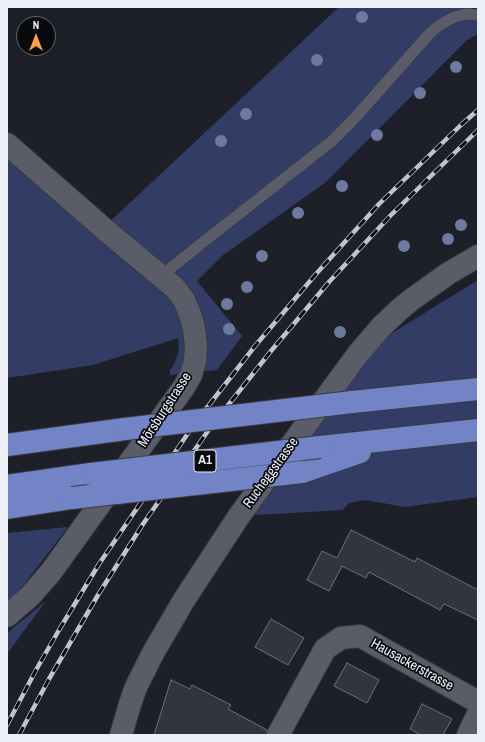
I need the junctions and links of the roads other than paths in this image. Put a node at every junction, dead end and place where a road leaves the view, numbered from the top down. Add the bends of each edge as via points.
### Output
1 (478, 15) edge
2 (7, 144) edge
3 (478, 256) edge
4 (161, 276) junction
5 (478, 389) edge
6 (478, 430) edge
7 (399, 438) junction
8 (7, 445) edge
9 (7, 486) edge
10 (7, 508) edge
11 (7, 616) edge
12 (478, 702) edge
13 (478, 714) edge
14 (121, 735) edge
15 (278, 735) edge
16 (468, 735) edge

1 - 4 lane via 454,17 431,32 332,141
2 - 4 street, Mörsburgstrasse
3 - 14 street, Rucheggstrasse via 411,300 386,322 358,354 239,516 184,600 136,687
4 - 11 street, Mörsburgstrasse via 175,288 190,314 196,346 191,375 77,538 30,596
5 - 8 highway, bridge
6 - 7 highway, A1
7 - 9 highway, A1, bridge
7 - 10 highway, bridge via 302,472 72,498
12 - 15 street, Hausackerstrasse via 360,636 341,638 325,649
13 - 16 street

